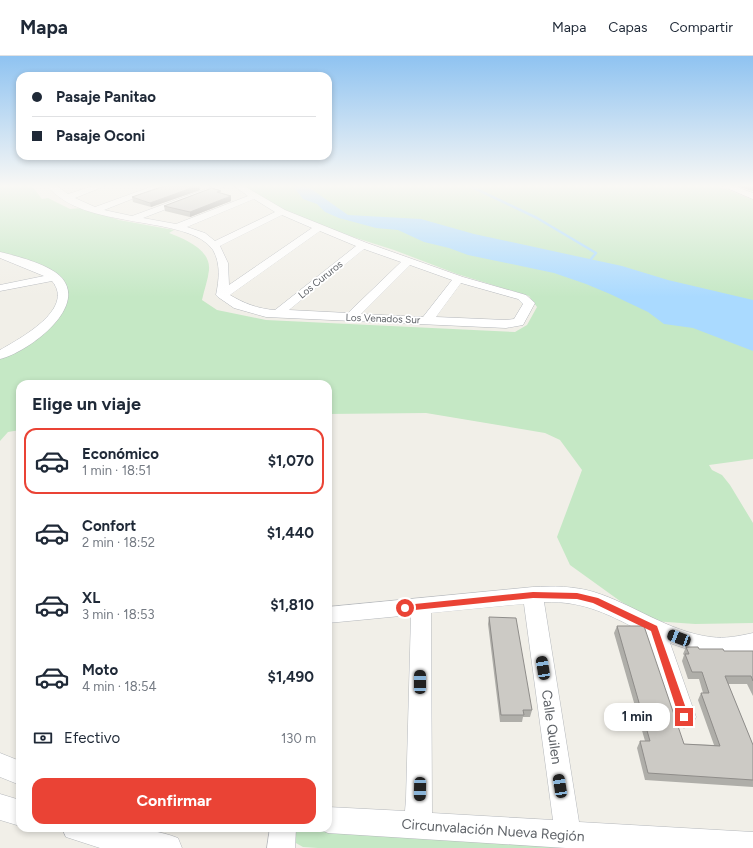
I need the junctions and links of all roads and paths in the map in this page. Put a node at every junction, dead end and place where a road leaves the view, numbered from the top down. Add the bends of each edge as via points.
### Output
1 (154, 223) edge
2 (186, 223) edge
3 (259, 223) edge
4 (309, 223) edge
5 (314, 225) junction
6 (176, 227) junction
7 (214, 245) junction
8 (364, 245) junction
9 (0, 255) edge
10 (20, 261) junction
11 (408, 262) junction
12 (0, 265) edge
13 (54, 277) junction
14 (459, 279) junction
15 (0, 288) edge
16 (222, 295) junction
17 (277, 314) junction
18 (350, 318) junction
19 (426, 320) junction
20 (0, 355) edge
21 (533, 595) junction
22 (421, 607) junction
23 (332, 615) edge
24 (654, 628) junction
25 (753, 642) edge
26 (684, 717) dead end
27 (332, 820) edge
28 (418, 824) junction
29 (87, 832) edge
30 (283, 832) edge
31 (568, 834) junction
32 (130, 846) edge
33 (753, 846) edge
34 (168, 848) edge
35 (281, 848) edge

1 - 6 street
2 - 6 street
3 - 7 street
4 - 5 street, Los Venados Sur
5 - 8 street, Los Venados Sur
5 - 16 street
6 - 7 street via 200,235
7 - 16 street via 224,266
8 - 11 street, Los Venados Sur
8 - 17 street, Los Cururos
9 - 10 street
10 - 12 street
10 - 13 street
11 - 14 street, Los Venados Sur
11 - 18 street
13 - 15 street
13 - 20 street via 63,291 62,303 55,314 35,334
14 - 19 street
14 - 19 street, Los Venados Sur via 522,297 529,303 520,320 510,324
16 - 17 street, Los Venados Sur via 246,309
17 - 18 street, Los Venados Sur
18 - 19 street, Los Venados Sur
21 - 22 street
21 - 24 street via 577,596 595,601
21 - 31 street, Calle Quilen
22 - 23 street
22 - 28 street
24 - 25 street via 691,642 719,647
24 - 26 street
27 - 28 street, Circunvalación Nueva Región
28 - 31 street, Circunvalación Nueva Región
29 - 32 street
30 - 35 street
31 - 33 street, Circunvalación Nueva Región
32 - 34 street

